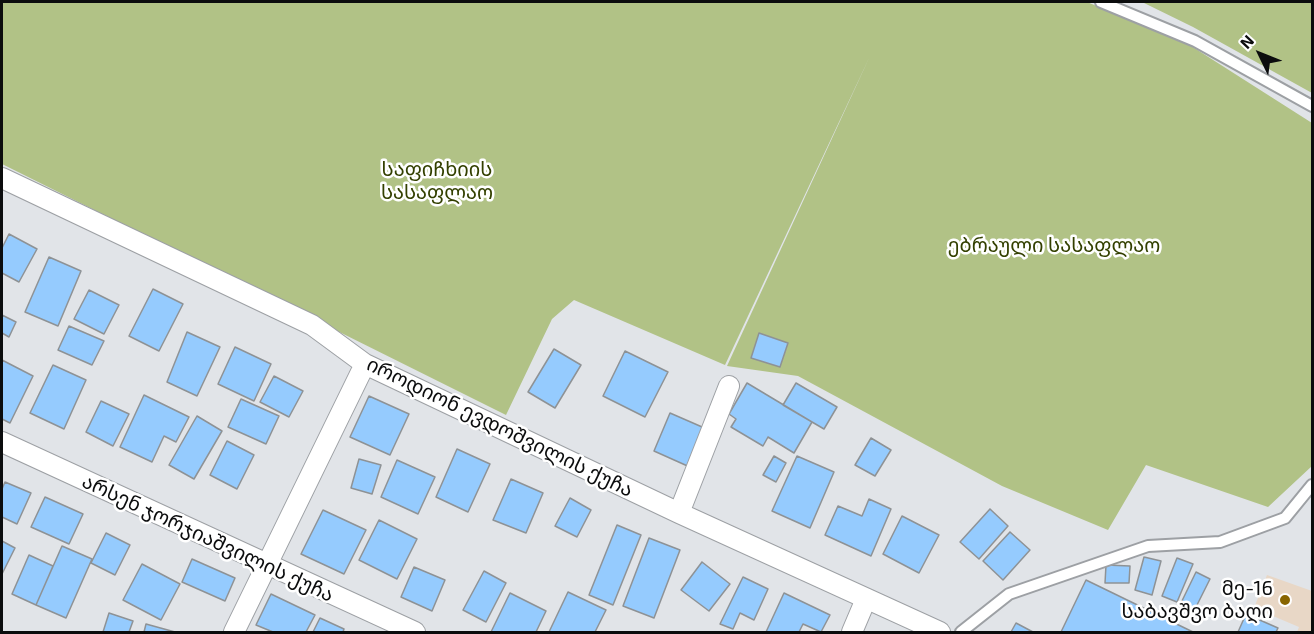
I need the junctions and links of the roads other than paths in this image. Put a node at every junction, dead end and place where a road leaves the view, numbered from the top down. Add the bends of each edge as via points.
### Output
1 (1101, 2) edge
2 (1312, 106) edge
3 (2, 178) edge
4 (365, 364) junction
5 (729, 386) dead end
6 (2, 442) edge
7 (1312, 485) edge
8 (679, 513) junction
9 (266, 565) junction
10 (866, 599) junction
11 (234, 633) edge
12 (415, 633) edge
13 (852, 633) edge
14 (940, 633) edge
15 (961, 633) edge

1 - 2 lane via 1195,41
3 - 4 street, იროდიონ ევდოშვილის ქუჩა via 312,325
4 - 8 street, იროდიონ ევდოშვილის ქუჩა
4 - 9 street
5 - 8 street
6 - 9 street, არსენ ჯორჯიაშვილის ქუჩა
7 - 15 lane via 1285,518 1220,542 1148,546 1009,594
8 - 10 street, იროდიონ ევდოშვილის ქუჩა
9 - 11 street
9 - 12 street, არსენ ჯორჯიაშვილის ქუჩა
10 - 13 street
10 - 14 street, იროდიონ ევდოშვილის ქუჩა

